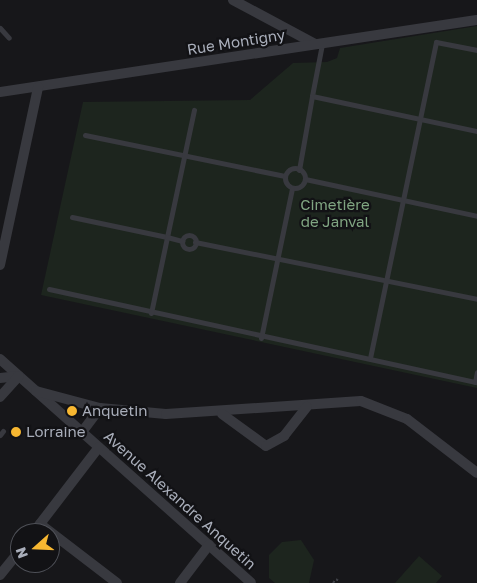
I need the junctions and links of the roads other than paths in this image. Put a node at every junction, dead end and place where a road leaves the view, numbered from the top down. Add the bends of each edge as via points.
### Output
1 (233, 0) edge
2 (477, 20) edge
3 (0, 28) edge
4 (9, 38) dead end
5 (319, 44) junction
6 (477, 50) edge
7 (38, 87) junction
8 (0, 92) edge
9 (312, 96) junction
10 (194, 110) dead end
11 (420, 119) junction
12 (477, 131) edge
13 (85, 135) dead end
14 (184, 156) junction
15 (299, 170) junction
16 (285, 176) junction
17 (305, 179) junction
18 (292, 188) junction
19 (403, 200) junction
20 (477, 216) edge
21 (72, 217) dead end
22 (167, 237) junction
23 (182, 240) junction
24 (196, 242) junction
25 (276, 255) junction
26 (0, 265) edge
27 (386, 279) junction
28 (49, 289) dead end
29 (477, 298) edge
30 (151, 312) junction
31 (261, 338) junction
32 (370, 358) junction
33 (0, 359) edge
34 (477, 372) edge
35 (19, 376) junction
36 (0, 378) edge
37 (476, 382) edge
38 (36, 391) junction
39 (0, 396) edge
40 (100, 408) junction
41 (307, 408) junction
42 (222, 414) junction
43 (82, 432) junction
44 (99, 447) junction
45 (477, 473) edge
46 (41, 523) edge
47 (60, 545) edge
48 (209, 545) junction
49 (10, 562) edge
50 (0, 575) edge
51 (117, 583) edge
52 (180, 583) edge
53 (251, 583) edge

1 - 5 street
2 - 5 street, Rue Montigny
3 - 4 lane
5 - 7 street, Rue Montigny
5 - 9 lane
6 - 11 lane via 436,42
7 - 8 street, Rue Montigny
7 - 26 street
9 - 11 lane
9 - 15 lane
10 - 14 lane
11 - 12 lane
11 - 19 lane
13 - 14 lane
14 - 16 lane
14 - 22 lane
15 - 16 lane via 292,169
15 - 17 lane
16 - 18 lane
17 - 18 lane via 300,187
17 - 19 lane
18 - 25 lane
19 - 20 lane
19 - 27 lane
21 - 22 lane
22 - 23 lane
22 - 30 lane
23 - 24 lane via 190,235
23 - 24 lane via 187,248
24 - 25 lane
25 - 27 lane
25 - 31 lane
27 - 29 lane
27 - 32 lane
28 - 30 lane
30 - 31 lane
31 - 32 lane
32 - 37 lane
33 - 35 street, Avenue Alexandre Anquetin
34 - 37 lane
35 - 36 street
35 - 38 street, Avenue Alexandre Anquetin
35 - 39 street
38 - 40 street
38 - 43 street, Avenue Alexandre Anquetin
40 - 42 street
40 - 43 street
41 - 42 street
41 - 42 street via 284,436 266,446
41 - 45 street via 361,401 380,405 407,419
43 - 44 street, Avenue Alexandre Anquetin
44 - 46 street
44 - 48 street, Avenue Alexandre Anquetin
47 - 51 street
48 - 52 street
48 - 53 street, Avenue Alexandre Anquetin
49 - 50 street

